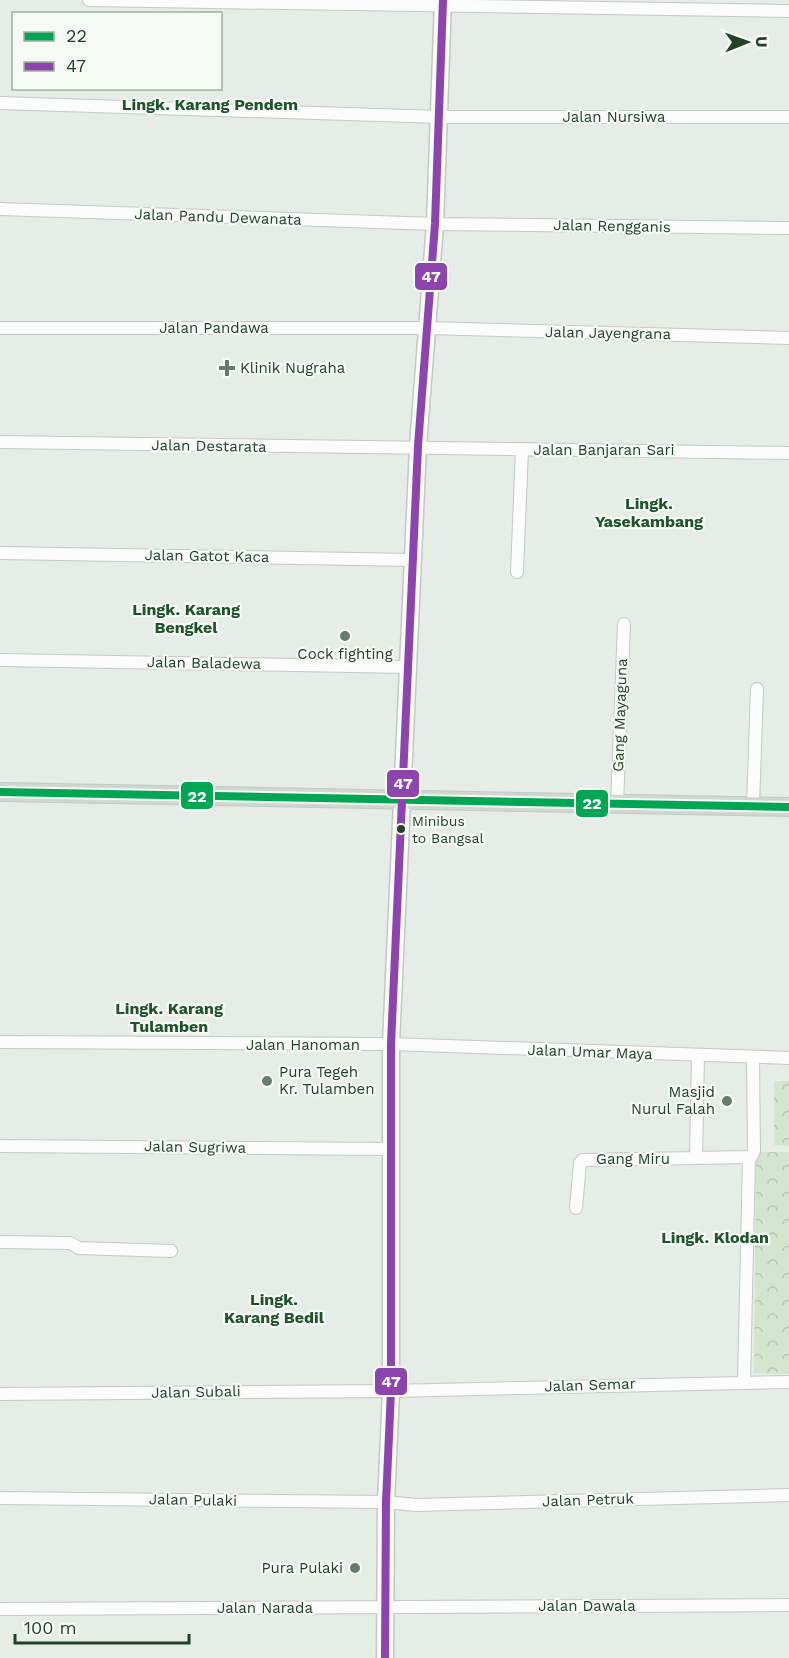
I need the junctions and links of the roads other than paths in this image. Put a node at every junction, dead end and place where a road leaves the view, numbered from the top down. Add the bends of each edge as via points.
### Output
1 (89, 0) edge
2 (443, 3) edge
3 (789, 11) edge
4 (0, 103) edge
5 (440, 117) junction
6 (789, 117) edge
7 (0, 209) edge
8 (435, 224) junction
9 (789, 228) edge
10 (0, 328) edge
11 (428, 328) junction
12 (789, 338) edge
13 (0, 442) edge
14 (418, 446) junction
15 (522, 449) junction
16 (789, 453) edge
17 (0, 553) edge
18 (414, 560) junction
19 (517, 572) dead end
20 (624, 624) dead end
21 (0, 660) edge
22 (408, 667) junction
23 (758, 689) dead end
24 (0, 792) edge
25 (401, 801) junction
26 (617, 805) junction
27 (753, 806) junction
28 (789, 807) edge
29 (0, 1042) edge
30 (391, 1044) junction
31 (698, 1056) junction
32 (753, 1058) junction
33 (789, 1058) edge
34 (0, 1146) edge
35 (390, 1149) junction
36 (696, 1158) junction
37 (748, 1158) junction
38 (576, 1208) dead end
39 (0, 1242) edge
40 (171, 1251) dead end
41 (744, 1382) junction
42 (789, 1382) edge
43 (391, 1390) junction
44 (0, 1394) edge
45 (789, 1495) edge
46 (0, 1498) edge
47 (386, 1502) junction
48 (789, 1605) edge
49 (386, 1607) junction
50 (0, 1609) edge
51 (385, 1658) edge

1 - 2 street
2 - 3 street
2 - 5 main road
4 - 5 street, Jalan Nursiwa
5 - 6 street, Jalan Nursiwa
5 - 8 main road
7 - 8 street, Jalan Pandu Dewanata
8 - 9 street, Jalan Rengganis
8 - 11 main road
10 - 11 street, Jalan Pandawa
11 - 12 street, Jalan Jayengrana
11 - 14 main road
13 - 14 street, Jalan Destarata
14 - 15 street, Jalan Banjaran Sari
14 - 18 main road
15 - 16 street, Jalan Banjaran Sari
15 - 19 street
17 - 18 street, Jalan Gatot Kaca
18 - 22 main road
20 - 26 street, Gang Mayaguna
21 - 22 street, Jalan Baladewa
22 - 25 main road
23 - 27 street
24 - 25 main road
25 - 26 main road
25 - 30 main road
26 - 27 main road
27 - 28 main road
29 - 30 street, Jalan Hanoman
30 - 31 street, Jalan Umar Maya
30 - 35 main road
31 - 32 street, Jalan Umar Maya
31 - 36 street
32 - 33 street, Jalan Umar Maya
32 - 37 street via 754,1151
34 - 35 street, Jalan Sugriwa
35 - 43 main road
36 - 37 street, Gang Miru
36 - 38 street, Gang Miru via 583,1160
37 - 41 street
39 - 40 street
41 - 42 street, Jalan Semar
41 - 43 street, Jalan Semar
43 - 44 street, Jalan Subali
43 - 47 main road
45 - 47 street, Jalan Petruk via 416,1505
46 - 47 street, Jalan Pulaki
47 - 49 main road
48 - 49 street, Jalan Dawala
49 - 50 street, Jalan Narada
49 - 51 main road

